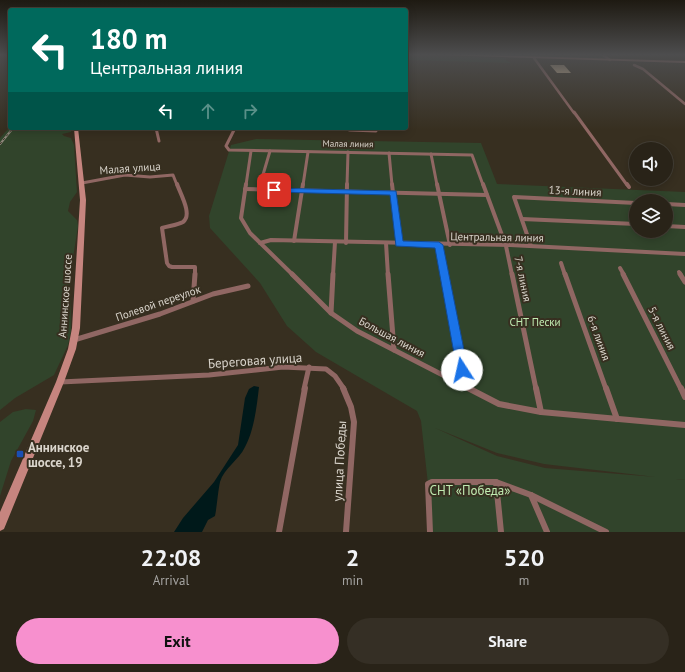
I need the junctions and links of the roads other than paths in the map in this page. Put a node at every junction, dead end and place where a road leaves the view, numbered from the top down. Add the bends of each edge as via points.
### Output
1 (550, 80) edge
2 (656, 80) edge
3 (685, 104) edge
4 (76, 130) edge
5 (156, 130) edge
6 (233, 130) edge
7 (370, 130) edge
8 (376, 131) dead end
9 (159, 141) dead end
10 (251, 151) junction
11 (270, 151) junction
12 (308, 152) junction
13 (348, 152) junction
14 (389, 153) junction
15 (431, 154) junction
16 (472, 155) joint
17 (82, 183) junction
18 (629, 187) dead end
19 (245, 189) junction
20 (259, 190) junction
21 (302, 191) junction
22 (347, 192) junction
23 (393, 193) junction
24 (440, 194) junction
25 (487, 195) junction
26 (629, 203) edge
27 (673, 204) edge
28 (685, 205) edge
29 (522, 219) junction
30 (629, 224) edge
31 (673, 226) edge
32 (685, 227) edge
33 (294, 241) junction
34 (335, 242) junction
35 (260, 243) junction
36 (346, 243) junction
37 (386, 243) junction
38 (399, 244) junction
39 (439, 245) junction
40 (450, 245) junction
41 (506, 246) junction
42 (531, 246) junction
43 (685, 254) edge
44 (561, 263) dead end
45 (620, 268) dead end
46 (679, 272) dead end
47 (685, 282) edge
48 (248, 286) dead end
49 (194, 301) junction
50 (331, 313) junction
51 (74, 340) junction
52 (394, 350) junction
53 (310, 367) junction
54 (60, 382) junction
55 (465, 386) junction
56 (685, 397) edge
57 (541, 412) junction
58 (618, 419) junction
59 (685, 425) edge
60 (496, 482) junction
61 (531, 495) junction
62 (0, 525) edge
63 (279, 532) edge
64 (346, 532) edge
65 (430, 532) edge
66 (501, 532) edge
67 (547, 532) edge
68 (606, 532) edge

1 - 18 street
2 - 3 street
4 - 17 main road, Аннинское шоссе
5 - 9 street
6 - 10 street, Малая линия via 226,146 229,150
7 - 8 street
10 - 11 street, Малая линия
10 - 19 street, Большая линия
11 - 12 street, Малая линия
11 - 20 street
12 - 13 street, Малая линия
12 - 21 street
13 - 14 street, Малая линия
13 - 22 street
14 - 15 street, Малая линия
14 - 23 street
15 - 16 street, Малая линия
15 - 24 street
16 - 25 street, 7-я линия
17 - 49 street, Малая улица via 125,175 173,175 188,212 183,222 162,228 167,263 173,267 196,268
17 - 51 main road, Аннинское шоссе via 83,208
19 - 20 street
19 - 35 street, Большая линия via 241,218
20 - 21 street
21 - 22 street
21 - 33 street
22 - 23 street
22 - 36 street
23 - 24 street
23 - 38 street
24 - 25 street
24 - 40 street
25 - 41 street, 7-я линия
26 - 29 street, 13-я линия via 514,197
27 - 28 street
29 - 30 street
29 - 42 street
31 - 32 street
33 - 34 street, Центральная линия
33 - 35 street, Центральная линия via 270,240
34 - 36 street, Центральная линия
34 - 50 street
35 - 50 street, Большая линия
36 - 37 street, Центральная линия
37 - 38 street, Центральная линия
37 - 52 street
38 - 39 street, Центральная линия
39 - 40 street, Центральная линия
39 - 55 street
40 - 41 street, Центральная линия
41 - 42 street, Центральная линия
41 - 57 street, 7-я линия
42 - 43 street, Центральная линия
44 - 58 street, 6-я линия
45 - 56 street, 5-я линия
46 - 47 street
48 - 49 street, Полевой переулок
49 - 51 street, Полевой переулок
50 - 52 street, Большая линия via 357,331
51 - 54 main road, Аннинское шоссе
52 - 55 street, Большая линия
53 - 54 street, Береговая улица
53 - 63 street, Береговая улица via 297,425
53 - 64 street, улица Победы via 331,372 340,384 353,412
54 - 62 main road, Аннинское шоссе
55 - 57 street, Большая линия via 499,404
57 - 58 street, Большая линия
58 - 59 street, Большая линия
60 - 61 street
60 - 65 street via 460,480 428,484
60 - 66 street
61 - 67 street
61 - 68 street

